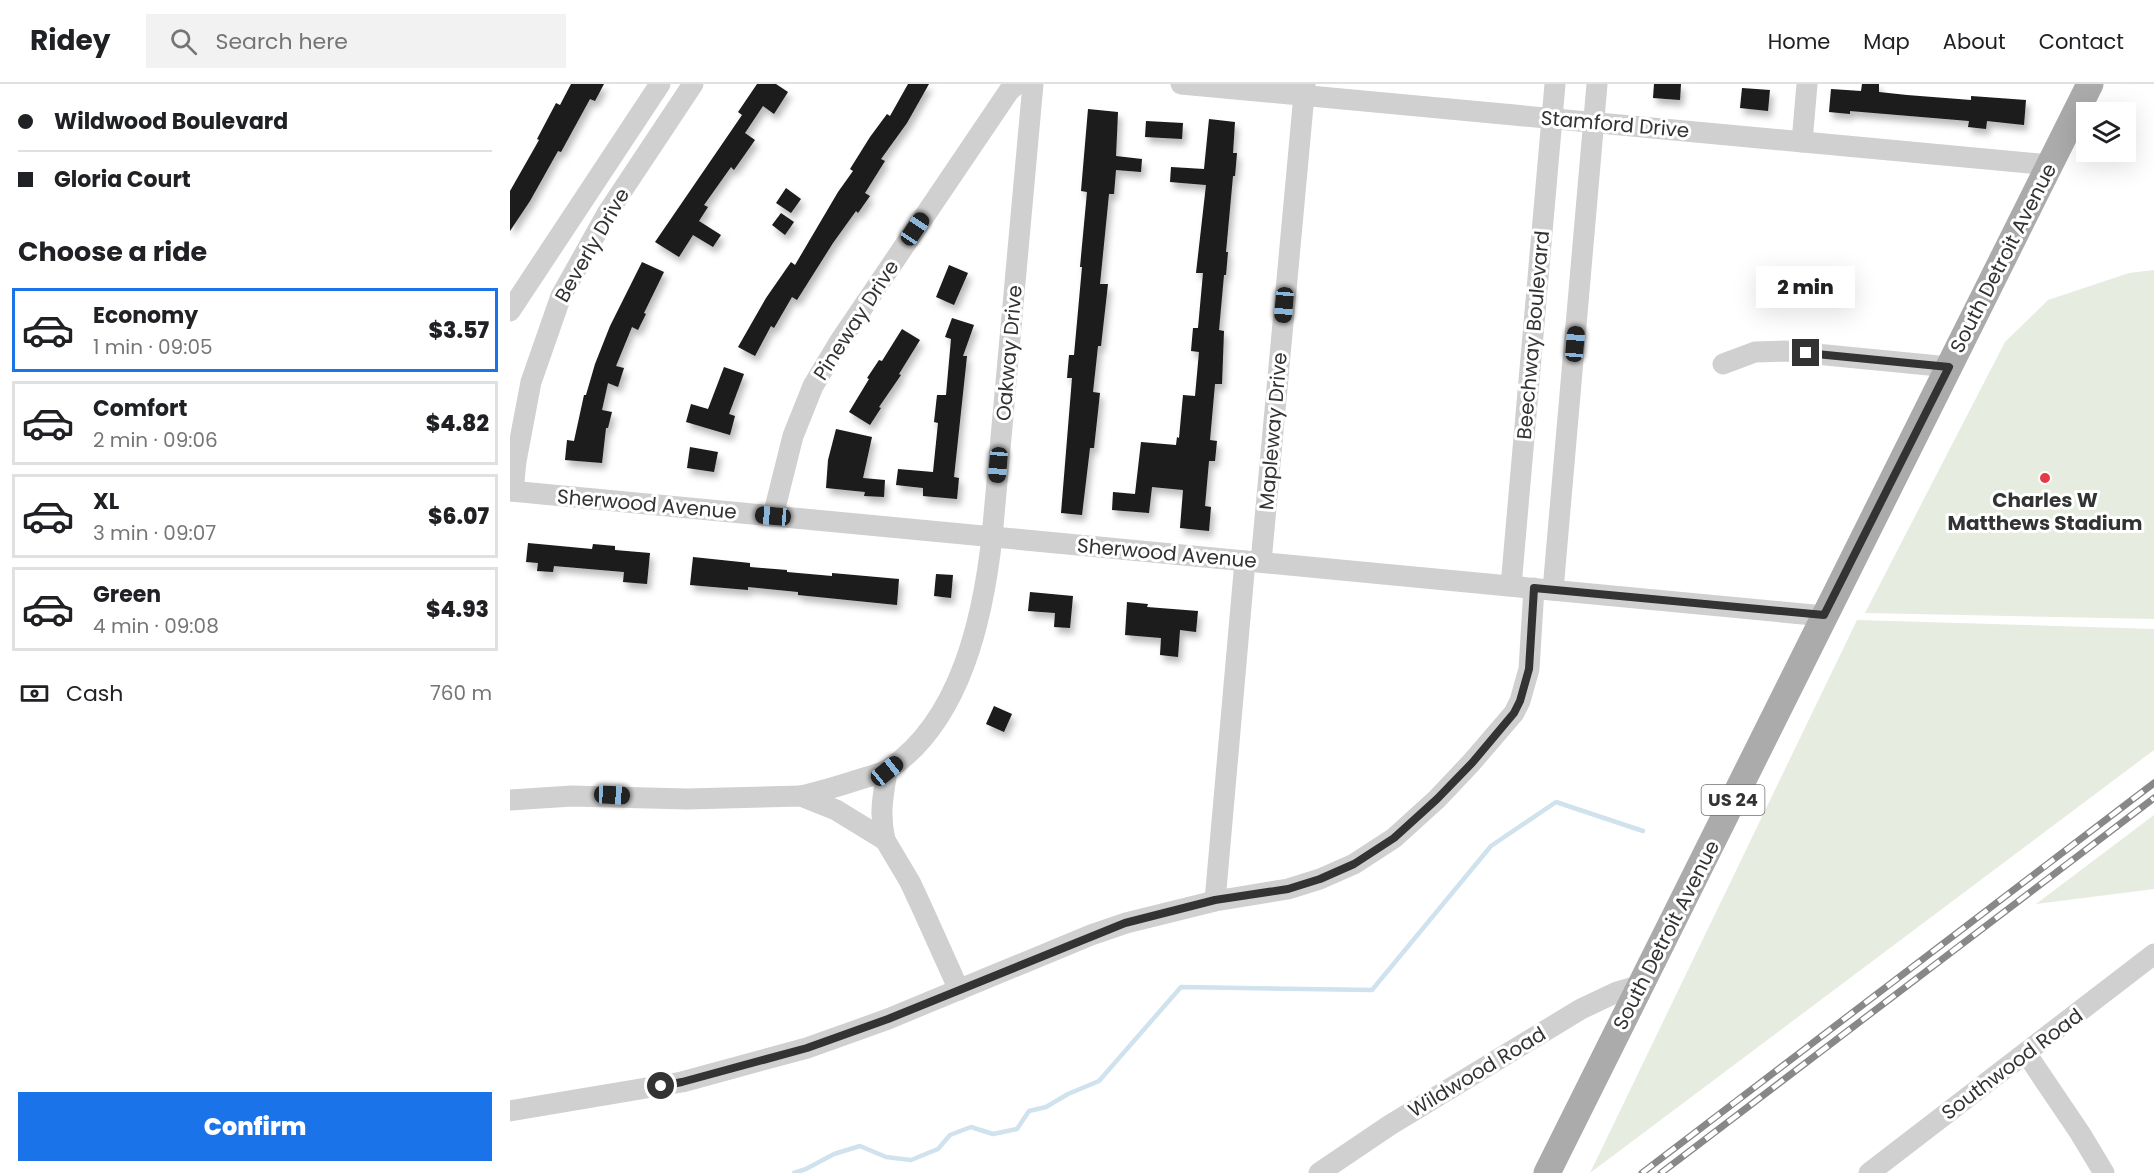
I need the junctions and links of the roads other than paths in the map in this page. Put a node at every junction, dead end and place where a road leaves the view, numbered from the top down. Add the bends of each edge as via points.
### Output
1 (660, 84) edge
2 (693, 84) edge
3 (1017, 84) edge
4 (1033, 84) edge
5 (1181, 84) edge
6 (1555, 84) edge
7 (1597, 84) edge
8 (1807, 84) edge
9 (2090, 84) edge
10 (1304, 90) edge
11 (1551, 118) junction
12 (1594, 122) junction
13 (1802, 142) junction
14 (2050, 165) junction
15 (510, 311) edge
16 (1723, 364) dead end
17 (1949, 367) junction
18 (511, 491) edge
19 (773, 516) junction
20 (992, 537) junction
21 (1253, 561) junction
22 (1511, 586) junction
23 (1544, 589) junction
24 (1824, 615) junction
25 (887, 771) junction
26 (801, 796) junction
27 (510, 800) edge
28 (885, 840) junction
29 (1215, 900) junction
30 (2154, 954) edge
31 (1641, 985) junction
32 (959, 990) junction
33 (2026, 1053) junction
34 (510, 1111) edge
35 (1319, 1173) edge
36 (1546, 1173) edge
37 (1869, 1173) edge
38 (2104, 1173) edge

1 - 15 street, Beverly Drive
2 - 18 street, Beverly Drive via 608,212 561,296 531,382
3 - 19 street, Pineway Drive via 888,268 813,386 793,436
4 - 20 street, Oakway Drive
5 - 10 street, Stamford Drive
6 - 11 street, Beechway Boulevard
7 - 12 street
8 - 13 street
9 - 14 main road, South Detroit Avenue / US 24
10 - 11 street, Stamford Drive
10 - 21 street, Mapleway Drive
11 - 12 street, Stamford Drive
11 - 22 street, Beechway Boulevard
12 - 13 street, Stamford Drive
12 - 23 street
13 - 14 street, Stamford Drive
14 - 17 main road, South Detroit Avenue / US 24
16 - 17 street via 1755,352 1785,351
17 - 24 main road, South Detroit Avenue / US 24
18 - 19 street, Sherwood Avenue
19 - 20 street, Sherwood Avenue
20 - 21 street, Sherwood Avenue
20 - 25 street, Oakway Drive via 981,609 956,684 923,739
21 - 22 street, Sherwood Avenue
21 - 29 street, Mapleway Drive
22 - 23 street, Sherwood Avenue
23 - 24 street, Sherwood Avenue
23 - 29 street via 1529,669 1514,713 1437,799 1394,838 1329,876 1288,889
24 - 31 main road, South Detroit Avenue / US 24
25 - 26 street
25 - 28 street via 881,807
26 - 27 street via 572,796
26 - 28 street via 836,810
28 - 32 street via 919,900
29 - 32 street via 1117,926
30 - 33 street, Southwood Road
31 - 35 street, Wildwood Road via 1581,1009 1390,1125
31 - 36 main road, South Detroit Avenue / US 24
32 - 34 street via 807,1048 682,1082
33 - 37 street, Southwood Road
33 - 38 street

